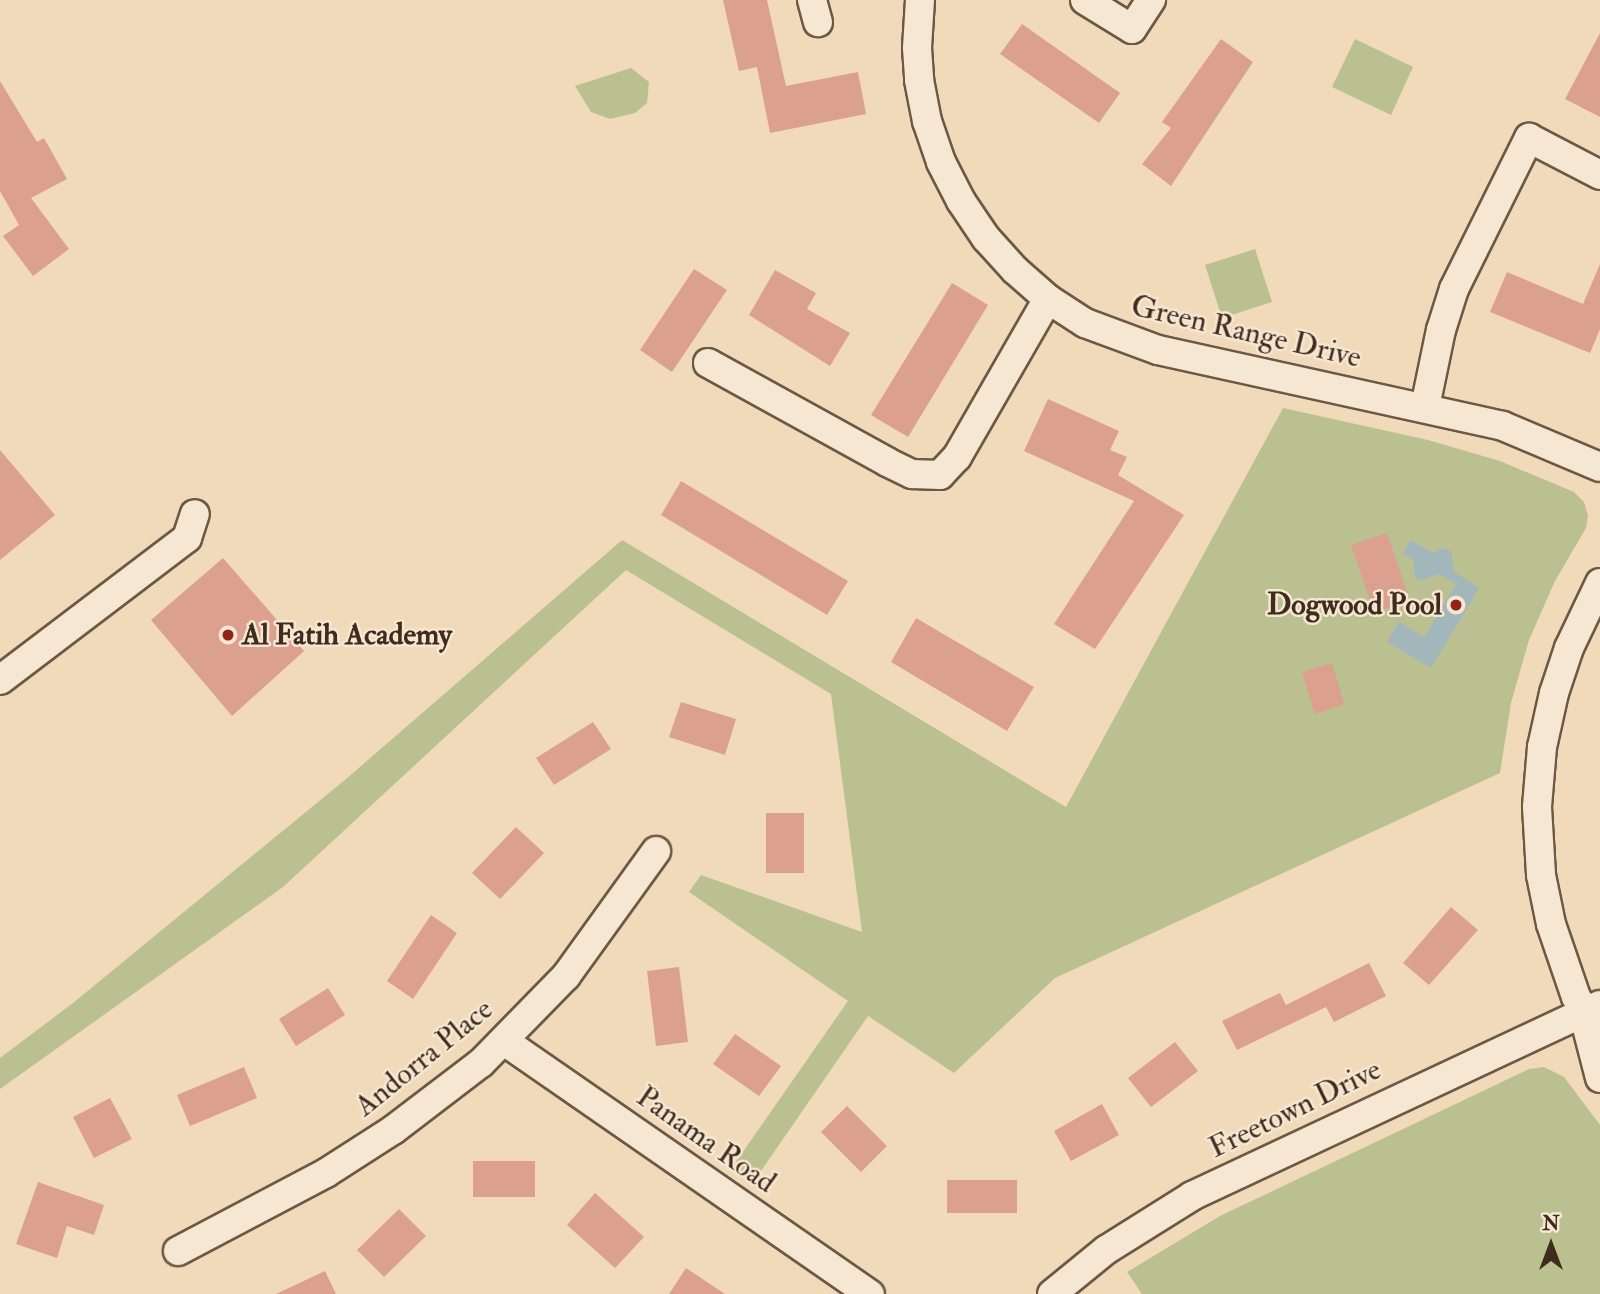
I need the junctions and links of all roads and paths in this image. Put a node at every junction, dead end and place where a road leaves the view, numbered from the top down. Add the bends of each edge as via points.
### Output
1 (920, 0) edge
2 (1085, 0) edge
3 (1151, 0) edge
4 (1600, 175) edge
5 (1048, 299) junction
6 (708, 363) dead end
7 (1425, 407) junction
8 (1600, 467) edge
9 (195, 514) dead end
10 (1600, 583) edge
11 (0, 680) edge
12 (656, 851) dead end
13 (1592, 1009) edge
14 (1600, 1037) edge
15 (504, 1041) junction
16 (1600, 1078) edge
17 (178, 1251) dead end
18 (870, 1294) edge
19 (1052, 1294) edge

1 - 5 street, Green Range Drive via 919,79 941,162 986,238
2 - 3 street via 1132,29
4 - 7 street via 1529,138 1454,289
5 - 6 street via 957,457 940,475 912,474 887,462
5 - 7 street, Green Range Drive via 1094,327 1158,350
7 - 8 street, Green Range Drive via 1526,434
9 - 11 street via 187,538
10 - 13 street via 1569,648 1554,693 1542,747 1538,799 1545,899 1559,952
12 - 15 street, Andorra Place via 566,976
13 - 14 street
13 - 16 street
13 - 19 street, Freetown Drive via 1192,1196 1106,1250
15 - 17 street, Andorra Place via 393,1130 326,1172
15 - 18 street, Panama Road

